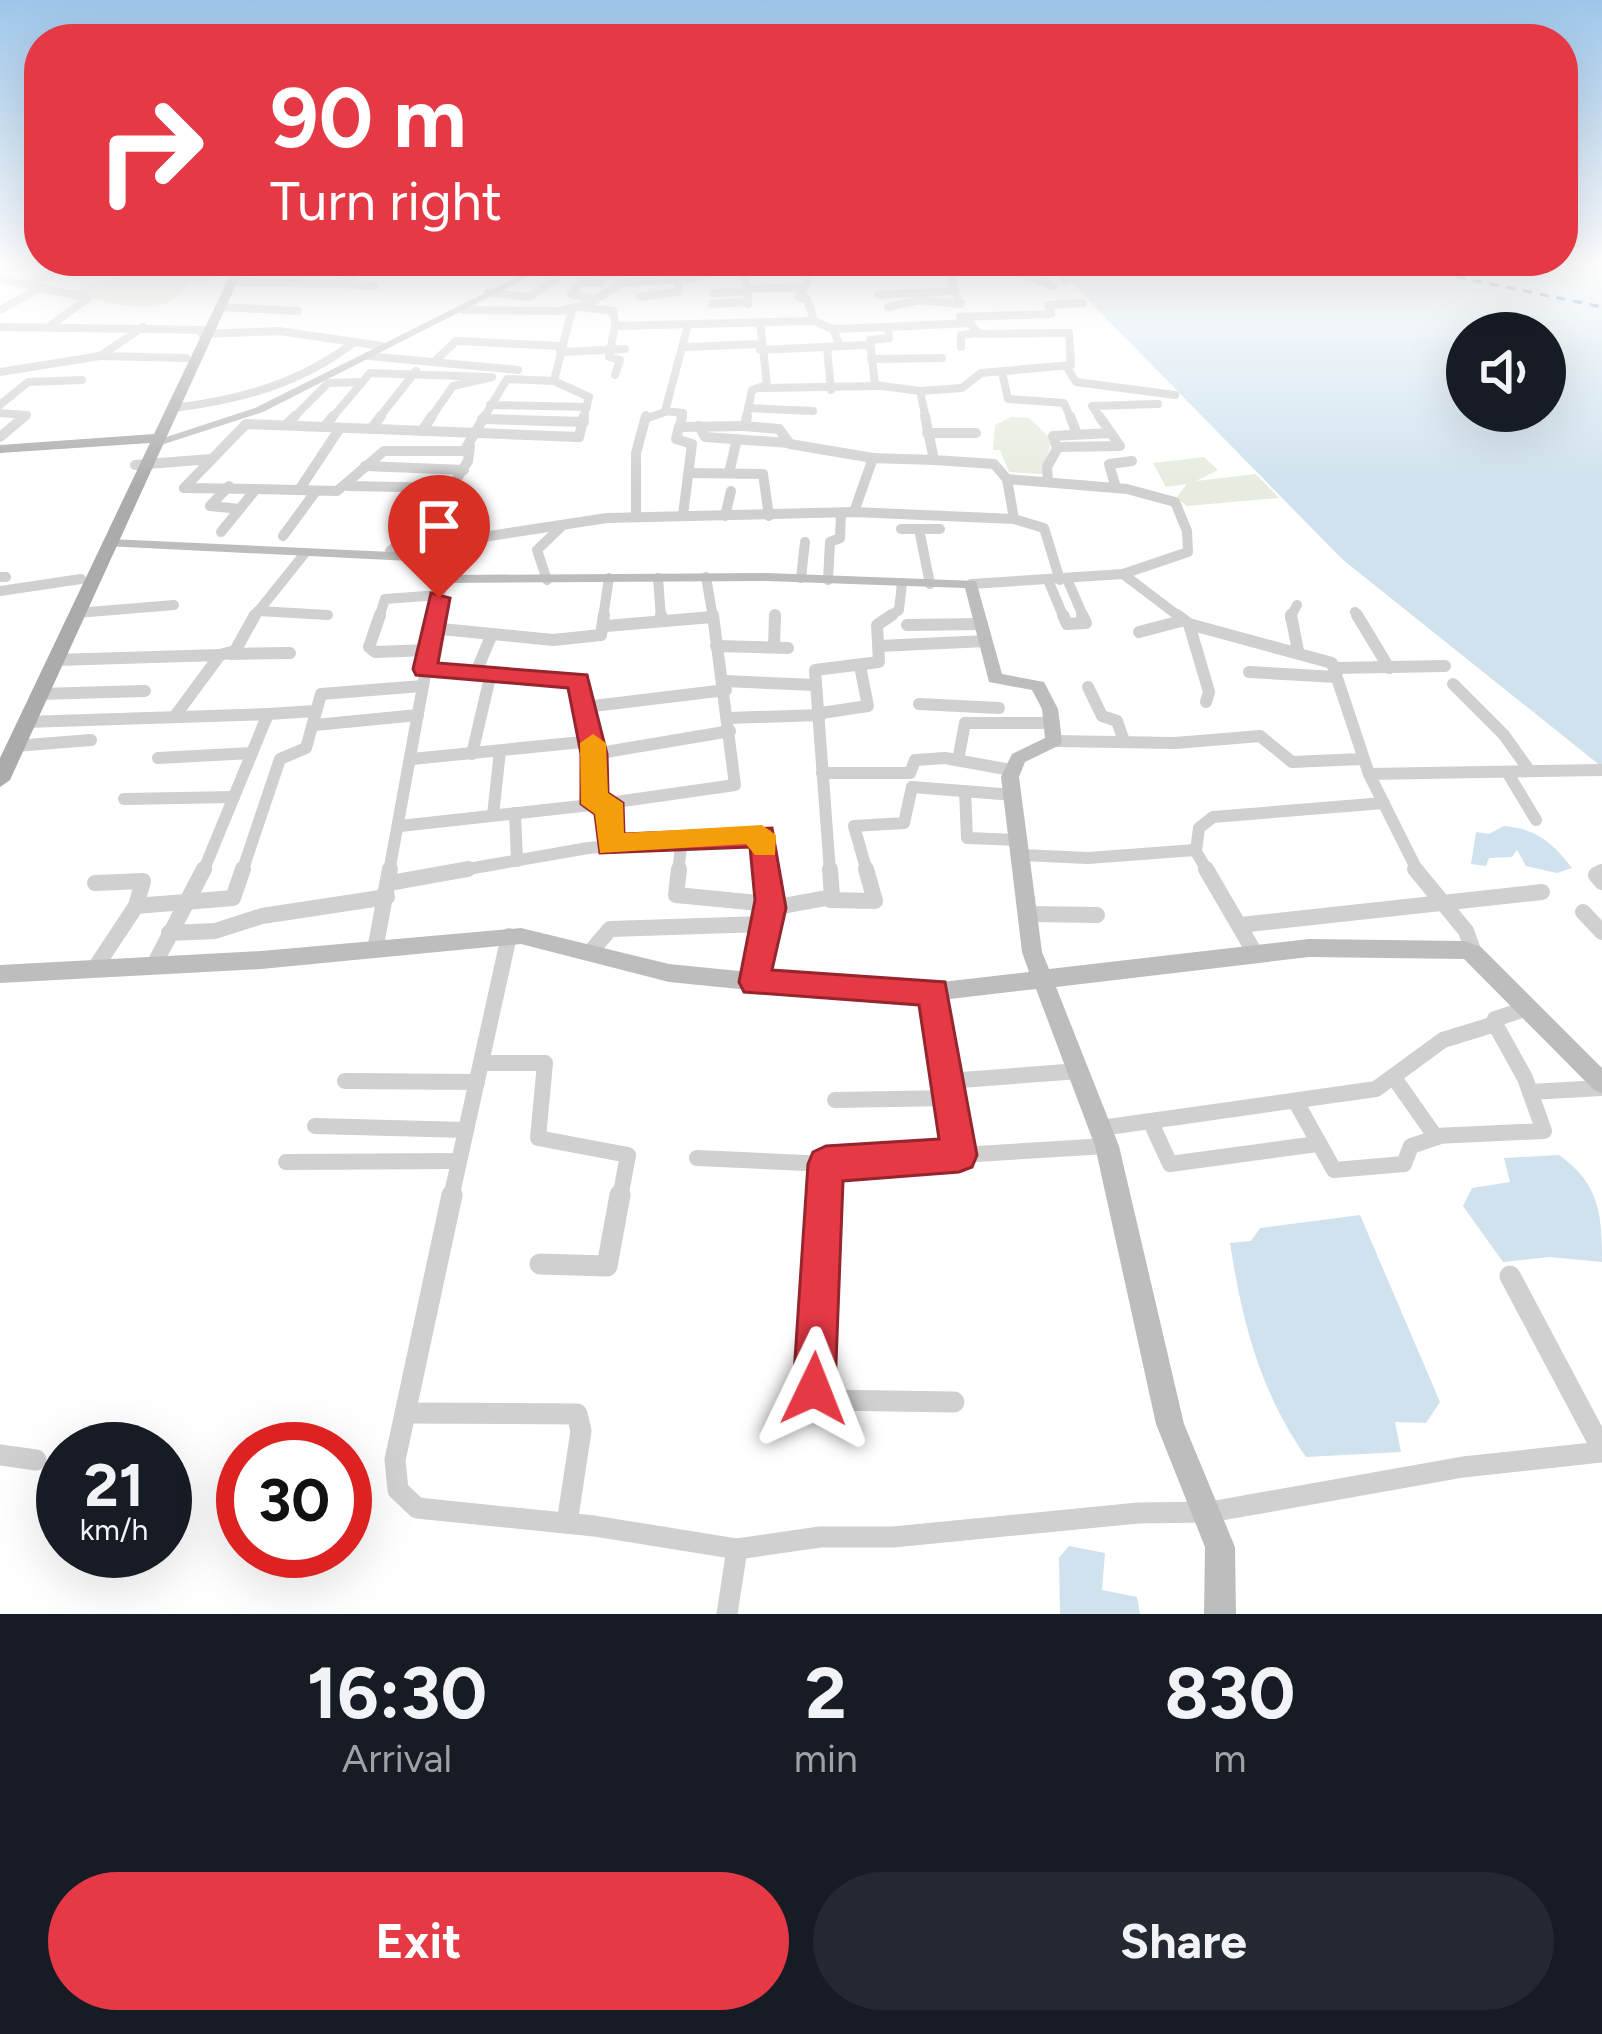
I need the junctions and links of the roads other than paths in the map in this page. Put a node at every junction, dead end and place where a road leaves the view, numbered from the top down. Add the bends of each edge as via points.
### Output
1 (126, 338) edge
2 (200, 338) edge
3 (201, 338) edge
4 (321, 338) edge
5 (399, 338) edge
6 (564, 338) edge
7 (611, 338) edge
8 (686, 338) edge
9 (760, 338) edge
10 (789, 338) edge
11 (836, 338) edge
12 (875, 338) edge
13 (891, 338) edge
14 (961, 338) edge
15 (1071, 338) edge
16 (353, 344) junction
17 (869, 345) junction
18 (382, 346) junction
19 (840, 346) junction
20 (685, 347) junction
21 (760, 347) junction
22 (826, 347) junction
23 (961, 347) dead end
24 (560, 349) junction
25 (625, 349) dead end
26 (791, 349) junction
27 (607, 350) junction
28 (100, 356) junction
29 (368, 356) junction
30 (186, 358) junction
31 (916, 358) junction
32 (942, 358) dead end
33 (872, 359) junction
34 (436, 360) junction
35 (1066, 366) junction
36 (37, 370) junction
37 (518, 370) dead end
38 (416, 371) junction
39 (1002, 372) junction
40 (0, 373) edge
41 (615, 375) dead end
42 (488, 377) junction
43 (507, 379) junction
44 (82, 380) dead end
45 (554, 381) junction
46 (32, 382) junction
47 (362, 382) junction
48 (879, 386) junction
49 (758, 388) junction
50 (831, 390) junction
51 (920, 392) junction
52 (1175, 394) dead end
53 (813, 398) dead end
54 (749, 403) junction
55 (1158, 404) dead end
56 (490, 405) junction
57 (587, 407) junction
58 (173, 408) junction
59 (813, 411) dead end
60 (665, 412) junction
61 (0, 413) edge
62 (482, 419) junction
63 (584, 422) junction
64 (286, 424) junction
65 (325, 426) junction
66 (699, 426) junction
67 (745, 426) junction
68 (680, 427) junction
69 (340, 428) junction
70 (371, 429) junction
71 (397, 431) junction
72 (422, 431) junction
73 (928, 433) junction
74 (976, 433) dead end
75 (1110, 433) junction
76 (1076, 434) junction
77 (0, 437) edge
78 (155, 440) junction
79 (471, 440) junction
80 (736, 440) junction
81 (789, 443) junction
82 (1057, 448) junction
83 (0, 451) edge
84 (384, 451) junction
85 (873, 458) junction
86 (211, 459) junction
87 (934, 460) junction
88 (1132, 461) dead end
89 (141, 465) junction
90 (365, 466) junction
91 (464, 470) junction
92 (689, 473) junction
93 (729, 473) junction
94 (1007, 479) junction
95 (1048, 482) junction
96 (348, 486) junction
97 (230, 487) junction
98 (1116, 488) junction
99 (256, 489) junction
100 (299, 490) junction
101 (428, 490) junction
102 (731, 490) dead end
103 (316, 491) junction
104 (240, 509) junction
105 (848, 513) junction
106 (683, 514) junction
107 (725, 515) junction
108 (769, 516) junction
109 (636, 517) junction
110 (1014, 519) junction
111 (562, 526) junction
112 (901, 529) dead end
113 (919, 529) junction
114 (940, 529) dead end
115 (221, 532) dead end
116 (284, 536) dead end
117 (805, 542) dead end
118 (110, 543) junction
119 (390, 551) dead end
120 (305, 554) junction
121 (436, 558) junction
122 (1123, 574) junction
123 (706, 577) junction
124 (609, 578) junction
125 (658, 578) junction
126 (802, 578) junction
127 (82, 579) junction
128 (547, 580) junction
129 (828, 580) junction
130 (1058, 580) junction
131 (902, 583) junction
132 (930, 584) junction
133 (971, 584) junction
134 (441, 587) junction
135 (0, 591) edge
136 (174, 605) dead end
137 (1298, 605) dead end
138 (258, 611) junction
139 (1355, 613) dead end
140 (77, 614) junction
141 (328, 615) dead end
142 (775, 616) dead end
143 (712, 617) junction
144 (661, 621) junction
145 (1185, 623) junction
146 (907, 625) dead end
147 (606, 626) junction
148 (430, 628) junction
149 (984, 632) junction
150 (1139, 632) dead end
151 (492, 634) junction
152 (716, 646) junction
153 (879, 646) junction
154 (428, 650) junction
155 (1298, 651) junction
156 (290, 653) dead end
157 (225, 655) junction
158 (56, 660) junction
159 (860, 666) junction
160 (1445, 666) dead end
161 (1389, 668) junction
162 (425, 669) junction
163 (1249, 672) dead end
164 (483, 673) junction
165 (1335, 673) junction
166 (996, 679) junction
167 (815, 685) junction
168 (1453, 685) dead end
169 (422, 686) junction
170 (726, 686) junction
171 (1088, 687) dead end
172 (145, 691) dead end
173 (39, 694) junction
174 (1206, 702) dead end
175 (919, 704) dead end
176 (585, 707) junction
177 (268, 714) junction
178 (821, 714) junction
179 (418, 715) junction
180 (999, 715) junction
181 (175, 716) junction
182 (315, 718) junction
183 (26, 722) junction
184 (729, 725) junction
185 (1054, 732) junction
186 (91, 740) dead end
187 (1124, 741) junction
188 (593, 747) junction
189 (8, 748) edge
190 (500, 751) junction
191 (472, 754) junction
192 (251, 755) junction
193 (283, 756) junction
194 (158, 758) dead end
195 (412, 759) junction
196 (958, 760) junction
197 (1366, 767) junction
198 (1011, 770) junction
199 (1529, 770) junction
200 (1602, 770) edge
201 (1507, 772) junction
202 (822, 773) junction
203 (0, 780) edge
204 (965, 791) junction
205 (1014, 794) junction
206 (234, 797) junction
207 (124, 799) dead end
208 (602, 803) junction
209 (1384, 803) junction
210 (515, 813) junction
211 (493, 815) junction
212 (1536, 820) dead end
213 (400, 826) junction
214 (682, 839) junction
215 (610, 845) junction
216 (1021, 848) junction
217 (1196, 850) junction
218 (518, 861) junction
219 (1602, 872) edge
220 (1602, 882) edge
221 (95, 883) dead end
222 (389, 890) junction
223 (1542, 892) dead end
224 (830, 900) junction
225 (1441, 900) junction
226 (185, 904) junction
227 (136, 906) junction
228 (771, 906) junction
229 (1583, 912) dead end
230 (1028, 914) junction
231 (1096, 915) dead end
232 (763, 924) junction
233 (1240, 925) junction
234 (1602, 932) edge
235 (169, 933) junction
236 (509, 936) junction
237 (593, 949) junction
238 (374, 950) junction
239 (1474, 953) junction
240 (1256, 955) junction
241 (155, 963) junction
242 (94, 968) junction
243 (0, 974) edge
244 (1039, 975) junction
245 (755, 982) junction
246 (933, 992) junction
247 (1525, 1009) junction
248 (1495, 1024) junction
249 (1079, 1071) junction
250 (479, 1073) junction
251 (1395, 1079) junction
252 (345, 1081) dead end
253 (1602, 1086) edge
254 (949, 1090) junction
255 (1531, 1092) junction
256 (835, 1100) dead end
257 (1296, 1102) junction
258 (1152, 1125) junction
259 (315, 1126) dead end
260 (466, 1130) junction
261 (1104, 1137) junction
262 (1438, 1137) junction
263 (1317, 1144) junction
264 (959, 1155) junction
265 (697, 1158) dead end
266 (458, 1161) junction
267 (286, 1162) dead end
268 (826, 1164) junction
269 (539, 1264) dead end
270 (1510, 1276) dead end
271 (954, 1402) dead end
272 (405, 1413) junction
273 (1602, 1450) edge
274 (0, 1455) edge
275 (36, 1460) dead end
276 (1210, 1512) junction
277 (567, 1523) junction
278 (737, 1549) junction
279 (727, 1614) edge
280 (1220, 1614) edge

1 - 28 street
2 - 30 main road
3 - 58 main road
4 - 16 street
5 - 18 street
6 - 24 street
7 - 27 street
8 - 20 street
9 - 21 street
10 - 26 street
11 - 19 street
12 - 17 street
13 - 31 street
14 - 23 street
15 - 35 street via 1074,362
16 - 18 street
16 - 58 street via 309,375 240,401
17 - 19 street
17 - 33 street
18 - 29 street
19 - 22 street
20 - 21 street
20 - 60 street
21 - 26 street
21 - 49 street via 767,386
22 - 26 street
22 - 50 street
24 - 27 street
24 - 34 street via 456,341
24 - 45 street
25 - 27 street
27 - 41 street via 620,361
28 - 30 street
28 - 36 street via 48,361
29 - 34 street
29 - 78 street via 238,419
30 - 78 main road
31 - 32 street
31 - 33 street
33 - 48 street
34 - 37 street
35 - 39 street
35 - 52 street via 1076,382
36 - 40 street
36 - 46 street
38 - 42 street
38 - 47 street via 378,371
38 - 70 street
39 - 51 street via 977,374 962,388
39 - 76 street via 1008,399 1064,403
42 - 43 street
42 - 72 street via 453,386
43 - 45 street
43 - 56 street
44 - 46 street
45 - 57 street via 589,397
46 - 61 street
47 - 64 street via 328,383
47 - 65 street
48 - 50 street
48 - 51 street
49 - 50 street
49 - 54 street
51 - 73 street
53 - 54 street
54 - 59 street
54 - 67 street
55 - 75 street via 1092,406
56 - 57 street
56 - 62 street
57 - 63 street
58 - 78 main road
60 - 68 street via 683,413
60 - 109 street via 646,415 636,453
61 - 77 street via 20,422
62 - 63 street
62 - 79 street
63 - 79 street via 577,438
64 - 65 street
64 - 86 street via 246,424
65 - 69 street
66 - 67 street
66 - 68 street
66 - 80 street via 705,437
67 - 81 street via 778,429
68 - 92 street via 676,439 692,444
69 - 70 street
69 - 100 street
70 - 71 street
71 - 72 street
71 - 84 street
72 - 79 street
73 - 74 street
73 - 87 street
75 - 76 street
75 - 82 street via 1120,446
76 - 82 street via 1053,436
78 - 83 main road
78 - 89 main road
79 - 84 street via 455,452
79 - 91 street
80 - 81 street
80 - 93 street
81 - 85 street
82 - 95 street
84 - 90 street
85 - 87 street
85 - 105 street
86 - 89 street
86 - 97 street via 184,488
87 - 94 street via 994,464
88 - 98 street via 1109,464
89 - 118 main road
89 - 127 main road
90 - 91 street
90 - 96 street
91 - 101 street via 451,488
92 - 93 street
92 - 106 street
93 - 108 street via 764,474
94 - 95 street
94 - 110 street
95 - 98 street
96 - 101 street
96 - 103 street
97 - 99 street
97 - 104 street via 210,506
98 - 122 street via 1175,502 1189,549
99 - 100 street
99 - 104 street
100 - 103 street
101 - 119 street via 422,529
102 - 107 street
103 - 116 street
104 - 115 street
105 - 108 street
105 - 110 street
105 - 129 street via 840,538 830,542
106 - 107 street
106 - 109 street
107 - 108 street
109 - 111 street
110 - 130 street via 1045,530
111 - 121 street via 457,541
111 - 128 street via 537,550
112 - 113 street
113 - 114 street
113 - 132 street
117 - 126 street
118 - 120 street
118 - 140 main road
120 - 121 street
120 - 138 street
121 - 134 street
122 - 130 street
122 - 145 street
123 - 125 street
123 - 126 street
123 - 143 street
124 - 125 street
124 - 128 street
124 - 147 street
125 - 144 street
126 - 129 street
127 - 135 street
127 - 189 main road
128 - 134 street
129 - 131 street
130 - 133 street
131 - 132 street
131 - 153 street via 899,610 877,626
132 - 133 street
133 - 149 street
134 - 148 street
134 - 154 street via 385,599 369,647
136 - 140 street
137 - 155 street via 1289,619
138 - 141 street
138 - 157 street
139 - 161 street
140 - 158 main road
142 - 152 street via 781,648
143 - 144 street
143 - 152 street
144 - 147 street
145 - 150 street
145 - 155 street
145 - 174 street
146 - 149 street
147 - 151 street via 601,635 564,640
148 - 151 street
148 - 154 street
149 - 153 street
149 - 166 street
151 - 164 street
152 - 170 street
153 - 159 street via 880,662
154 - 162 street
155 - 165 street via 1325,658
156 - 157 street
157 - 158 street
157 - 181 street
158 - 173 main road
159 - 167 street via 815,670
159 - 178 street via 868,706
160 - 161 street
161 - 165 street
162 - 164 street
162 - 169 street
163 - 165 street
164 - 176 street via 573,677
164 - 191 street
165 - 197 street
166 - 180 street
166 - 185 street via 1038,686
167 - 170 street
167 - 178 street
168 - 199 street
169 - 179 street
169 - 182 street via 326,691
170 - 176 street
170 - 184 street
171 - 187 street
172 - 173 street
173 - 183 main road
175 - 180 street
176 - 188 street
177 - 181 street
177 - 182 street
177 - 192 street
178 - 184 street
178 - 202 street
179 - 182 street
179 - 195 street
180 - 185 street
180 - 196 street via 963,725
181 - 183 street
182 - 193 street via 306,748
183 - 189 main road
184 - 188 street
184 - 208 street via 731,789
185 - 187 street
185 - 198 street
186 - 189 street
187 - 197 street via 1261,736 1292,762
188 - 190 street
188 - 208 street
189 - 203 main road
190 - 191 street
190 - 211 street
191 - 195 street
192 - 193 street
192 - 194 street
192 - 206 street
193 - 226 street via 233,898
195 - 213 street
196 - 198 street
196 - 202 street via 916,760 910,773
197 - 201 street
197 - 209 street
198 - 205 street
199 - 200 street
199 - 201 street
201 - 212 street
202 - 224 street
204 - 205 street
204 - 216 street via 967,838
204 - 224 street via 912,787 903,824 855,825 875,902
205 - 216 street
206 - 207 street
206 - 226 street
208 - 210 street
208 - 215 street
209 - 217 street via 1213,817 1199,828
209 - 225 street via 1412,865
210 - 211 street
210 - 218 street
211 - 213 street
213 - 222 street
214 - 215 street
214 - 228 street via 762,835
214 - 228 street via 676,896
215 - 218 street
216 - 217 street via 1094,858
216 - 230 street
217 - 233 street
218 - 222 street
219 - 220 street
221 - 227 street via 143,881
222 - 235 street via 215,931
222 - 238 street
223 - 225 street
224 - 228 street
225 - 233 street
225 - 239 street
226 - 227 street
226 - 235 street
227 - 242 street
228 - 232 street
229 - 234 street
230 - 231 street
230 - 244 street
232 - 237 street via 610,929
232 - 245 street
233 - 240 street
235 - 241 street
236 - 237 street
236 - 238 street
236 - 250 street
237 - 245 street via 670,973
238 - 241 street
239 - 240 street via 1350,946
239 - 247 street
240 - 244 street
241 - 242 street
242 - 243 street
244 - 246 street
244 - 249 street
245 - 246 street
246 - 254 street
247 - 248 street
247 - 253 street
248 - 251 street via 1443,1040
248 - 255 street
249 - 254 street
249 - 261 street
250 - 252 street
250 - 260 street
250 - 269 street via 545,1063 540,1140 628,1155 608,1267
251 - 257 street
251 - 262 street
253 - 255 street
254 - 256 street
254 - 264 street
255 - 262 street via 1542,1132
257 - 258 street
257 - 263 street
258 - 261 street
258 - 263 street via 1170,1164
259 - 260 street
260 - 266 street
261 - 264 street
261 - 276 street via 1170,1424 1192,1490
262 - 263 street via 1411,1146 1404,1164 1339,1171 1327,1166
264 - 268 street
265 - 268 street
266 - 267 street
266 - 272 street
268 - 271 street via 814,1389 826,1400
270 - 273 street
272 - 277 street via 392,1479 417,1508
272 - 277 street via 577,1414
273 - 276 street
274 - 275 street
276 - 278 street
276 - 280 street via 1222,1557
277 - 278 street
278 - 279 street

